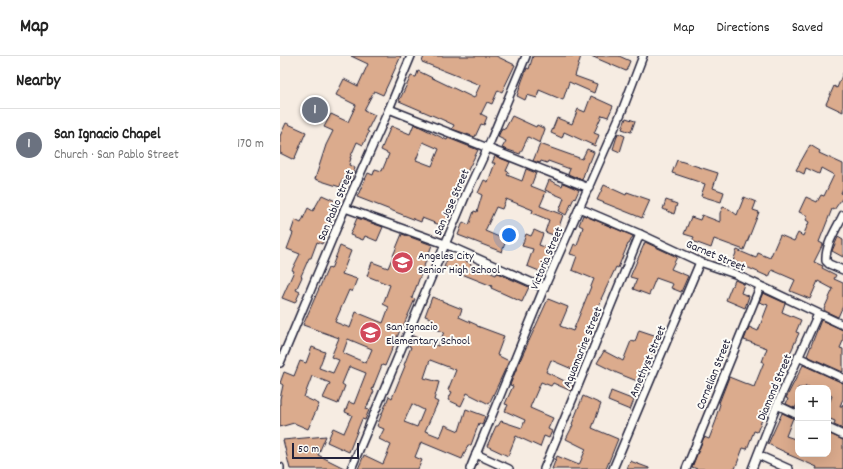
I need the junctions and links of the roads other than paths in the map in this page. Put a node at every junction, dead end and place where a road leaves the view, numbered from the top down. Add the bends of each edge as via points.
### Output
1 (411, 56) edge
2 (526, 56) edge
3 (643, 56) edge
4 (389, 109) junction
5 (488, 147) junction
6 (589, 188) junction
7 (345, 208) junction
8 (579, 208) junction
9 (843, 215) edge
10 (640, 234) junction
11 (445, 244) junction
12 (700, 262) junction
13 (843, 270) edge
14 (760, 287) junction
15 (544, 288) junction
16 (818, 314) junction
17 (843, 325) edge
18 (798, 357) junction
19 (280, 363) edge
20 (843, 378) edge
21 (777, 405) junction
22 (795, 414) edge
23 (831, 429) edge
24 (843, 435) edge
25 (476, 454) junction
26 (758, 455) junction
27 (351, 469) edge
28 (470, 469) edge
29 (509, 469) edge
30 (544, 469) edge
31 (613, 469) edge
32 (686, 469) edge
33 (752, 469) edge
34 (789, 469) edge

1 - 4 street, San Pablo Street
2 - 5 street, San Jose Street
3 - 6 street, Victoria Street
4 - 5 street
4 - 7 street, San Pablo Street
5 - 6 street
5 - 11 street, San Jose Street
6 - 8 street, Victoria Street
7 - 11 street
7 - 19 street, San Pablo Street
8 - 10 street, Garnet Street
8 - 15 street, Victoria Street
9 - 13 street via 830,241 826,262
10 - 12 street, Garnet Street
10 - 30 street, Aquamarine Street
11 - 15 street
11 - 27 street, San Jose Street
12 - 14 street, Garnet Street via 735,274
12 - 31 street, Amethyst Street
14 - 16 street, Garnet Street
14 - 32 street, Cornelian Street
15 - 25 street, Victoria Street
16 - 17 street, Garnet Street
16 - 18 street, Diamond Street
18 - 20 street
18 - 21 street, Diamond Street
21 - 22 street
21 - 26 street, Diamond Street
23 - 24 street
25 - 28 street, Victoria Street
25 - 29 street
26 - 33 street, Diamond Street
26 - 34 street

